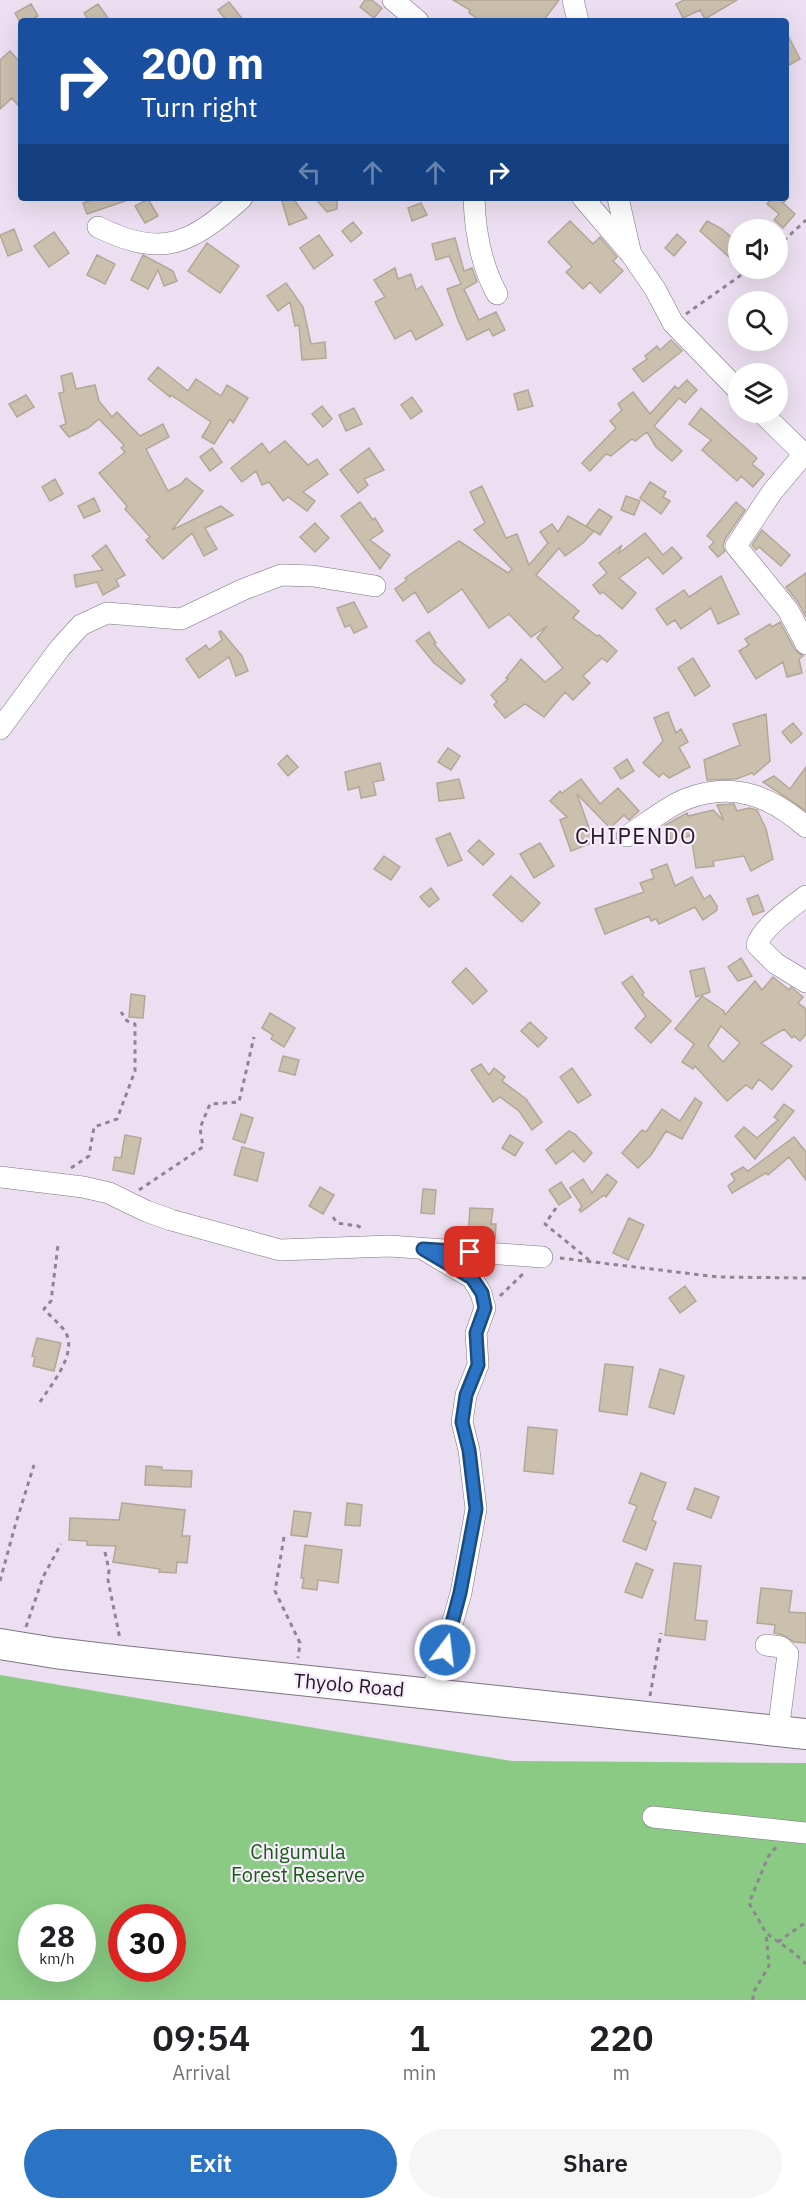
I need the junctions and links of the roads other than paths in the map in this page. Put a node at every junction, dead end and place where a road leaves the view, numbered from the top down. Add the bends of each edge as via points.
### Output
1 (393, 0) edge
2 (573, 0) edge
3 (414, 18) edge
4 (577, 18) edge
5 (239, 201) edge
6 (474, 201) edge
7 (586, 201) edge
8 (619, 201) edge
9 (98, 227) dead end
10 (631, 254) junction
11 (497, 294) dead end
12 (728, 380) edge
13 (772, 423) edge
14 (805, 455) edge
15 (375, 586) dead end
16 (806, 644) edge
17 (0, 729) edge
18 (806, 827) edge
19 (627, 836) dead end
20 (806, 896) edge
21 (806, 982) edge
22 (0, 1177) edge
23 (423, 1249) junction
24 (542, 1257) road end
25 (9, 1645) edge
26 (766, 1645) dead end
27 (432, 1693) junction
28 (792, 1733) edge
29 (653, 1817) dead end
30 (797, 1832) edge

1 - 3 street
2 - 4 street
5 - 9 street via 219,219 186,239 160,245 121,238
6 - 11 street via 480,246
7 - 10 street
8 - 10 street
10 - 12 street via 674,323
13 - 14 street
14 - 16 street via 772,492 736,546 788,610
15 - 17 street via 281,575 181,619 107,613 81,625
18 - 19 street via 769,800 750,794 717,792 684,800
20 - 21 street via 774,923 757,945 775,963
22 - 23 street via 109,1193 171,1220 280,1250 390,1246
23 - 24 street
23 - 27 street via 472,1278 482,1293 485,1308 476,1333 478,1365 466,1395 462,1422 476,1509 460,1593
25 - 27 highway, Thyolo Road via 122,1661
26 - 28 street via 781,1647 788,1654
27 - 28 highway, Thyolo Road
29 - 30 street

